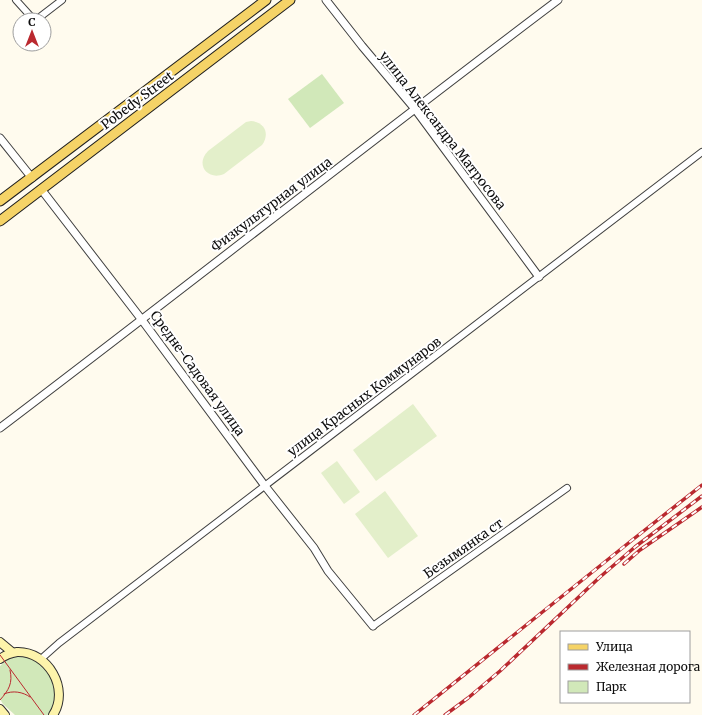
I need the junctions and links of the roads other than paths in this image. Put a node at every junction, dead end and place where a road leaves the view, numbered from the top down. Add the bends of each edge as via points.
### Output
1 (16, 0) edge
2 (62, 0) edge
3 (266, 0) edge
4 (290, 0) edge
5 (326, 0) edge
6 (558, 0) edge
7 (27, 12) edge
8 (46, 12) edge
9 (415, 109) junction
10 (0, 138) edge
11 (702, 152) edge
12 (32, 178) junction
13 (41, 189) junction
14 (0, 201) edge
15 (0, 220) edge
16 (539, 277) junction
17 (142, 320) junction
18 (0, 428) edge
19 (265, 486) junction
20 (567, 488) dead end
21 (373, 626) joint
22 (0, 642) edge
23 (12, 652) junction
24 (0, 659) edge
25 (41, 659) junction
26 (0, 709) edge
27 (55, 714) edge
28 (5, 715) edge

1 - 7 street
2 - 8 street
3 - 12 main road, Pobedy Street
4 - 13 main road, Pobedy Street
5 - 9 street, улица Александра Матросова
6 - 9 street, Физкультурная улица
9 - 16 street, улица Александра Матросова
9 - 17 street, Физкультурная улица
10 - 12 street, Средне-Садовая улица
11 - 16 street, улица Красных Коммунаров
12 - 13 main road, Средне-Садовая улица
12 - 14 main road, Pobedy Street
13 - 15 main road, Pobedy Street
13 - 17 street, Средне-Садовая улица
16 - 19 street, улица Красных Коммунаров
17 - 18 street, Физкультурная улица
17 - 19 street, Средне-Садовая улица
19 - 21 street, Средне-Садовая улица via 314,548 328,571
19 - 25 street, улица Красных Коммунаров
20 - 21 street, Безымянка ст
22 - 23 main road
23 - 24 main road
23 - 25 main road via 26,652
25 - 27 main road via 53,672 57,682 58,704
26 - 28 main road

